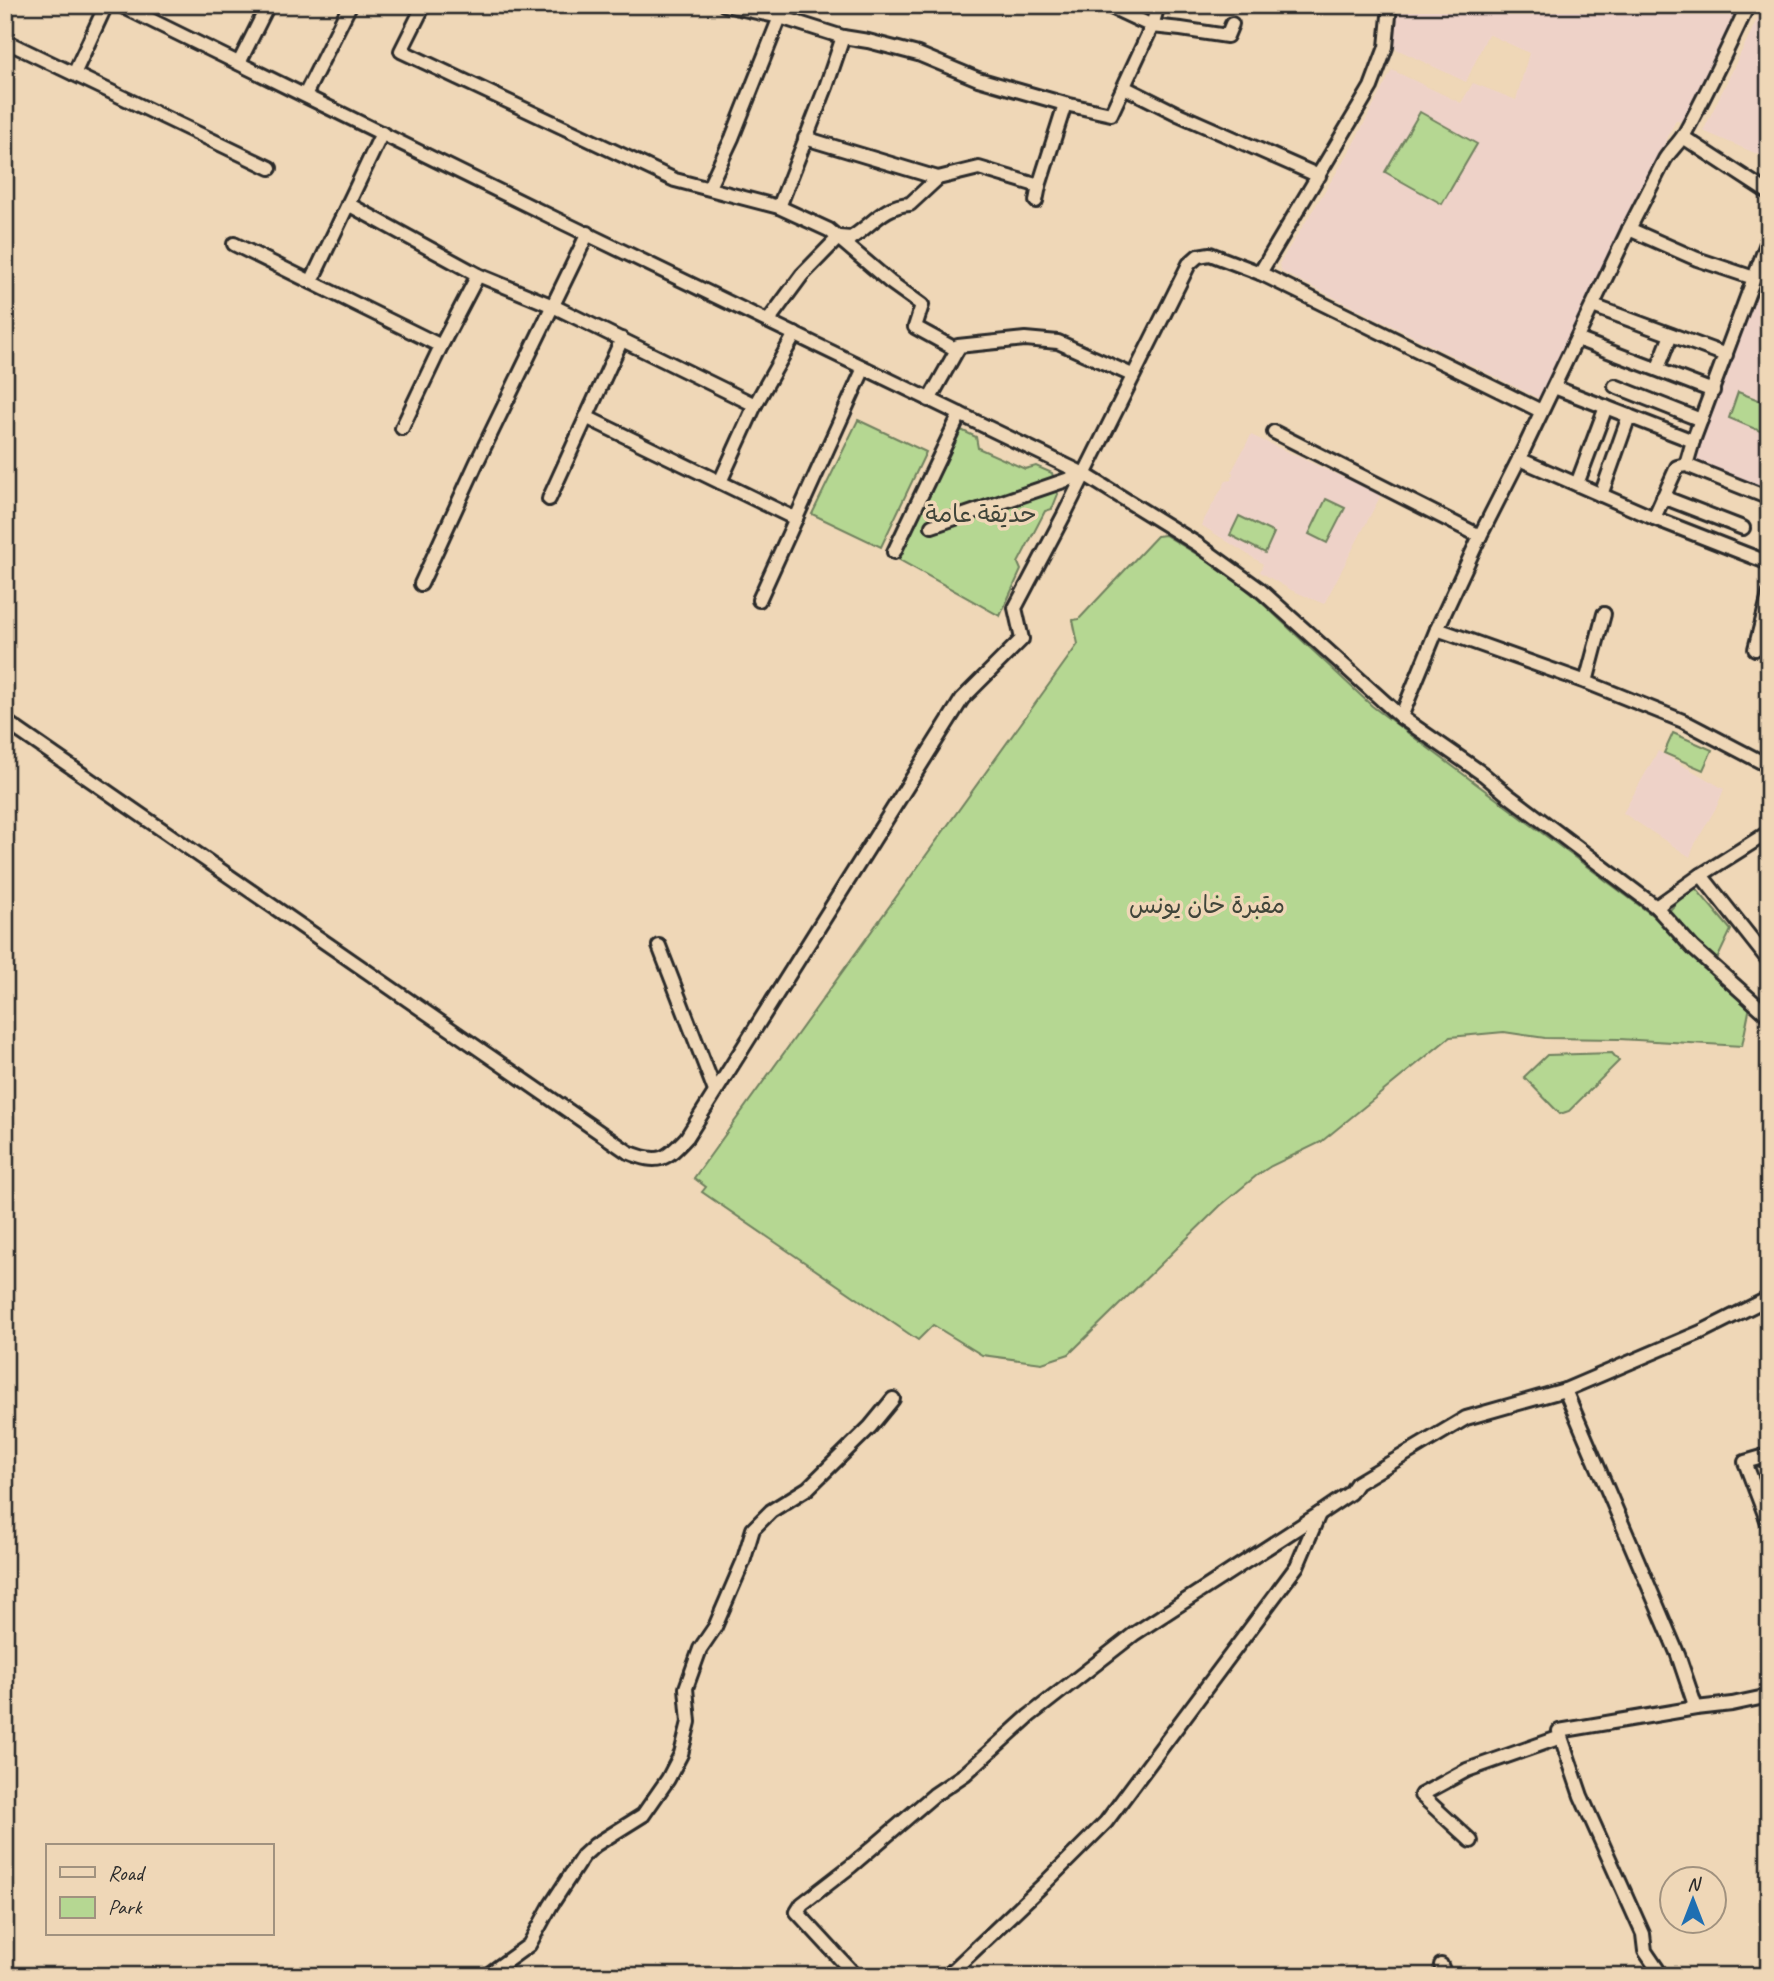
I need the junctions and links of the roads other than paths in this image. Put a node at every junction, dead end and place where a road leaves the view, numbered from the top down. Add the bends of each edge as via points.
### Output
1 (106, 5) edge
2 (120, 5) edge
3 (268, 5) edge
4 (350, 5) edge
5 (424, 5) edge
6 (725, 5) edge
7 (1107, 5) edge
8 (1158, 5) edge
9 (1390, 5) edge
10 (1748, 5) edge
11 (780, 17) junction
12 (1232, 24) dead end
13 (1152, 26) junction
14 (843, 37) junction
15 (5, 41) edge
16 (239, 63) junction
17 (74, 74) junction
18 (1124, 87) junction
19 (304, 95) junction
20 (1065, 104) junction
21 (382, 133) junction
22 (1683, 136) junction
23 (805, 138) junction
24 (270, 168) dead end
25 (1319, 176) junction
26 (938, 178) junction
27 (1039, 186) junction
28 (709, 187) junction
29 (1769, 193) edge
30 (1036, 201) dead end
31 (348, 204) junction
32 (779, 207) junction
33 (1629, 229) junction
34 (588, 233) junction
35 (839, 237) junction
36 (1769, 238) edge
37 (234, 244) dead end
38 (1260, 273) junction
39 (478, 275) junction
40 (1754, 278) junction
41 (311, 282) junction
42 (553, 306) junction
43 (1593, 306) junction
44 (768, 321) junction
45 (795, 334) junction
46 (1671, 335) junction
47 (622, 339) junction
48 (1577, 339) junction
49 (441, 346) junction
50 (957, 350) junction
51 (1726, 355) junction
52 (864, 368) junction
53 (1658, 368) junction
54 (1132, 376) junction
55 (1615, 386) dead end
56 (1554, 387) junction
57 (1713, 391) junction
58 (929, 400) junction
59 (755, 405) junction
60 (1606, 407) junction
61 (1541, 411) junction
62 (960, 414) junction
63 (1629, 416) junction
64 (586, 417) junction
65 (1701, 420) junction
66 (402, 428) dead end
67 (1274, 432) dead end
68 (1693, 441) junction
69 (1592, 443) junction
70 (1616, 453) junction
71 (1519, 459) junction
72 (1686, 465) junction
73 (1084, 474) junction
74 (720, 482) junction
75 (1577, 484) junction
76 (1601, 495) junction
77 (1663, 497) junction
78 (1769, 498) edge
79 (549, 499) dead end
80 (1654, 518) junction
81 (796, 519) junction
82 (932, 526) dead end
83 (1744, 528) dead end
84 (1480, 536) junction
85 (894, 552) dead end
86 (1769, 563) edge
87 (421, 584) dead end
88 (1769, 595) edge
89 (758, 600) dead end
90 (1604, 614) dead end
91 (1437, 629) junction
92 (1755, 649) dead end
93 (1586, 682) junction
94 (1401, 716) junction
95 (5, 721) edge
96 (1769, 766) edge
97 (1769, 832) edge
98 (1701, 874) junction
99 (1656, 907) junction
100 (659, 946) dead end
101 (1769, 961) edge
102 (1769, 1016) edge
103 (715, 1091) junction
104 (1769, 1298) edge
105 (1565, 1391) junction
106 (894, 1399) dead end
107 (1769, 1455) edge
108 (1319, 1514) junction
109 (1769, 1525) edge
110 (1769, 1696) edge
111 (1696, 1709) junction
112 (1561, 1737) junction
113 (1471, 1841) dead end
114 (486, 1976) edge
115 (856, 1976) edge
116 (947, 1976) edge
117 (1662, 1976) edge

1 - 17 street
2 - 16 street
3 - 16 street
4 - 19 street
5 - 28 street via 401,51 675,180
6 - 11 street
7 - 13 street
8 - 13 street
9 - 25 street via 1387,47 1376,75
10 - 22 street
11 - 14 street
11 - 28 street
12 - 13 street via 1227,36
13 - 18 street
14 - 20 street via 918,54 978,79
14 - 23 street
15 - 17 street
16 - 19 street
17 - 24 street
18 - 20 street via 1111,114
18 - 25 street
19 - 21 street
20 - 27 street
21 - 31 street
21 - 34 street
22 - 29 street
22 - 33 street via 1665,159
23 - 26 street
23 - 32 street
25 - 38 street
26 - 27 street via 979,168
26 - 35 street via 910,204 890,208 851,238
27 - 30 street
28 - 32 street
31 - 39 street
31 - 41 street
32 - 35 street
33 - 40 street
33 - 43 street
34 - 42 street
34 - 44 street
35 - 44 street via 802,275
35 - 50 street via 922,305 915,327
36 - 40 street
37 - 41 street
38 - 54 street via 1210,254 1198,256 1189,264
38 - 61 street
39 - 42 street
39 - 49 street
40 - 51 street
41 - 49 street
42 - 47 street
42 - 87 street
43 - 46 street
43 - 48 street
44 - 45 street
45 - 52 street
45 - 59 street
46 - 51 street
46 - 53 street
47 - 59 street
47 - 64 street
48 - 53 street
48 - 56 street
49 - 66 street
50 - 54 street via 958,346 1025,340 1058,342
50 - 58 street
51 - 57 street
52 - 58 street
52 - 81 street
53 - 57 street
54 - 73 street
55 - 65 street
56 - 60 street
56 - 61 street
57 - 65 street
58 - 62 street
59 - 74 street
60 - 63 street
60 - 69 street
61 - 71 street
62 - 73 street
62 - 85 street
63 - 68 street
63 - 70 street
64 - 74 street
64 - 79 street
65 - 68 street
67 - 84 street
68 - 72 street
69 - 70 street
69 - 75 street
70 - 76 street
71 - 75 street
71 - 84 street
72 - 77 street via 1677,467
72 - 78 street
73 - 82 street
73 - 94 street via 1258,588
73 - 103 street via 1015,608 1022,639 961,699
74 - 81 street
75 - 76 street
76 - 80 street
77 - 80 street
77 - 83 street
80 - 86 street
81 - 89 street
84 - 91 street
88 - 92 street
90 - 93 street
91 - 93 street
91 - 94 street
93 - 96 street via 1683,721
94 - 99 street
95 - 103 street via 628,1152 654,1160 666,1157 687,1137
97 - 98 street
98 - 99 street
98 - 101 street
99 - 102 street via 1693,948
100 - 103 street
104 - 105 street
105 - 108 street via 1466,1418 1357,1483
105 - 111 street via 1666,1625
106 - 114 street via 808,1488 771,1511 753,1529 743,1562 686,1688 689,1722 681,1754 668,1779 643,1815 583,1856 529,1945
107 - 109 street via 1745,1462
108 - 115 street via 1134,1633 802,1904 797,1912
108 - 116 street via 1297,1566 1106,1822
110 - 111 street
111 - 112 street via 1559,1731
112 - 113 street via 1467,1770 1421,1795
112 - 117 street via 1581,1796 1643,1934 1645,1951

